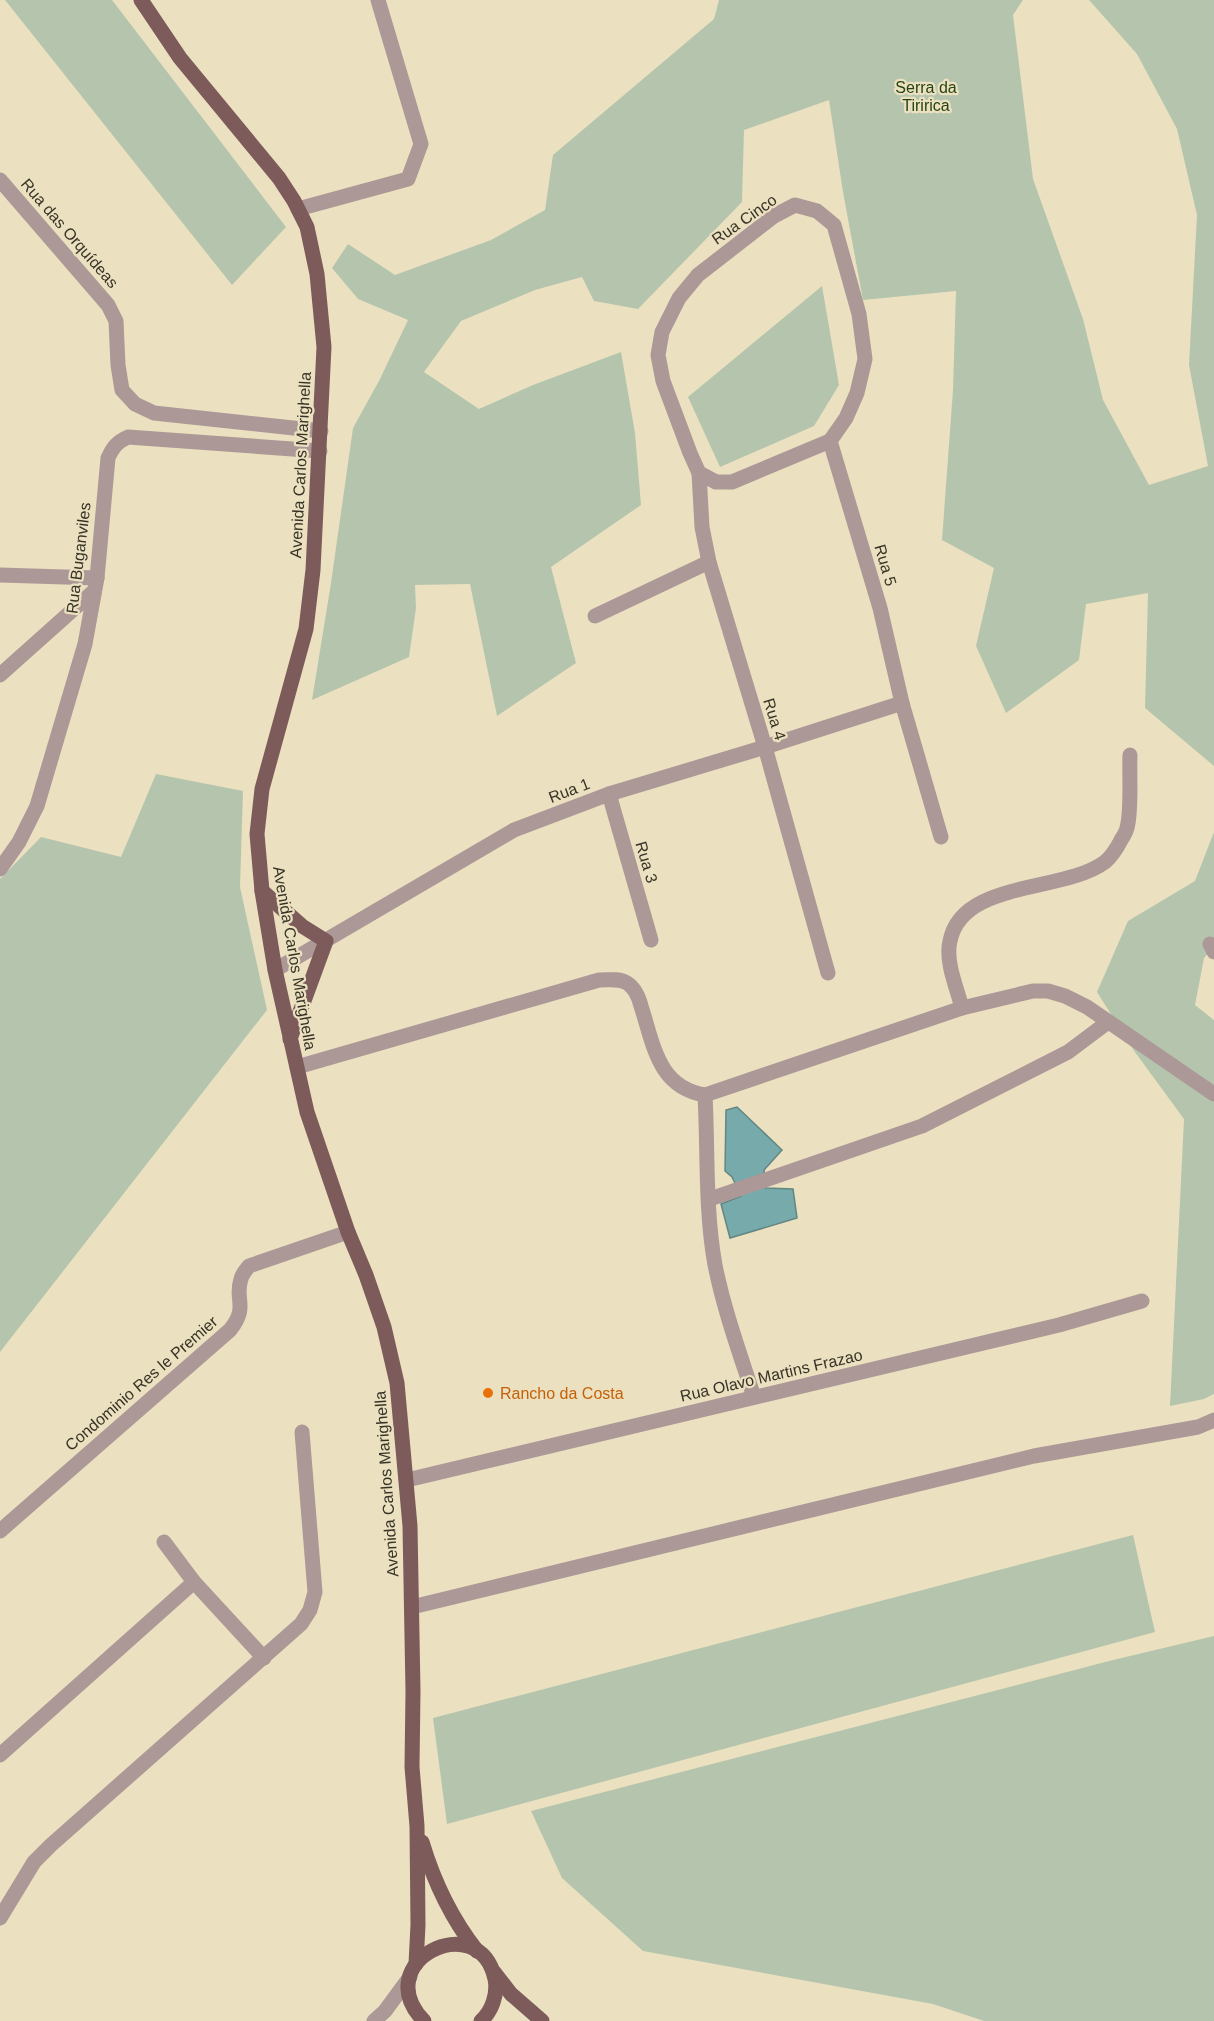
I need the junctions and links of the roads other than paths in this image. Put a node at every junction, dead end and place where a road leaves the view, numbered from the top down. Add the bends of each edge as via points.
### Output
1 (141, 0) edge
2 (378, 0) edge
3 (3, 191) edge
4 (298, 209) junction
5 (321, 431) junction
6 (830, 441) junction
7 (320, 451) junction
8 (699, 473) junction
9 (710, 562) junction
10 (0, 575) edge
11 (96, 585) junction
12 (595, 616) dead end
13 (0, 675) edge
14 (902, 703) junction
15 (765, 747) junction
16 (1130, 755) dead end
17 (609, 794) junction
18 (941, 837) dead end
19 (0, 869) edge
20 (262, 891) junction
21 (326, 940) junction
22 (651, 940) dead end
23 (275, 970) junction
24 (828, 973) dead end
25 (962, 1008) junction
26 (1108, 1022) junction
27 (290, 1038) junction
28 (297, 1066) junction
29 (705, 1095) junction
30 (1214, 1095) edge
31 (710, 1199) junction
32 (348, 1232) junction
33 (1142, 1301) dead end
34 (754, 1398) junction
35 (1214, 1420) edge
36 (302, 1432) dead end
37 (407, 1480) junction
38 (0, 1531) edge
39 (164, 1542) dead end
40 (194, 1582) junction
41 (412, 1607) junction
42 (264, 1658) junction
43 (0, 1755) edge
44 (417, 1826) junction
45 (0, 1918) edge
46 (479, 1953) junction
47 (413, 1970) junction
48 (493, 1971) junction
49 (374, 2021) edge
50 (424, 2021) edge
51 (481, 2021) edge
52 (542, 2021) edge

1 - 4 main road, Avenida Carlos Marighella via 180,58 279,178
2 - 4 street via 421,144 408,179
3 - 5 street, Rua das Orquídeas via 108,304 116,321 122,390 135,404 154,413
4 - 5 main road, Avenida Carlos Marighella via 307,227 317,274 324,347
5 - 7 main road, Avenida Carlos Marighella
6 - 8 street via 732,482 716,482
6 - 8 street, Rua Cinco via 857,393 864,358 859,314 834,225 817,211 795,205 774,216 698,275 679,298 662,332 658,355 663,381
6 - 14 street, Rua 5 via 880,608
7 - 11 street, Rua Buganviles via 128,437 120,440 108,458
7 - 20 main road, Avenida Carlos Marighella via 306,629 262,789 257,834
8 - 9 street, Rua 4 via 702,527
9 - 12 street
9 - 15 street, Rua 4
10 - 11 street
11 - 13 street
11 - 19 street, Rua Buganviles via 85,644 37,806
14 - 15 street, Rua 1
14 - 18 street, Rua 5
15 - 17 street, Rua 1
15 - 24 street, Rua 4
16 - 25 street via 1127,829 1105,862 1078,874 987,899 968,910 954,925 950,963
17 - 21 street, Rua 1 via 514,830
17 - 22 street, Rua 3
20 - 21 main road via 302,927
20 - 23 main road, Avenida Carlos Marighella
21 - 23 street, Rua 1
21 - 27 main road
23 - 27 main road, Avenida Carlos Marighella
25 - 26 street via 1048,991 1087,1007
25 - 29 street
26 - 30 street
26 - 31 street via 1068,1052 922,1126
27 - 28 main road, Avenida Carlos Marighella
28 - 29 street via 599,980 615,980 627,983 637,994 660,1065 689,1092
28 - 32 main road, Avenida Carlos Marighella via 307,1112
29 - 31 street
31 - 34 street via 718,1275
32 - 37 main road, Avenida Carlos Marighella via 384,1327 397,1383
32 - 38 street, Condominio Res le Premier via 249,1266 241,1278 241,1308 230,1329
33 - 34 street, Rua Olavo Martins Frazao via 1059,1325
34 - 37 street, Rua Olavo Martins Frazao
35 - 41 street via 1198,1427 1034,1456
36 - 42 street via 315,1592 302,1624
37 - 41 main road, Avenida Carlos Marighella
39 - 40 street
40 - 42 street
40 - 43 street
41 - 44 main road, Avenida Carlos Marighella via 412,1767
42 - 45 street via 51,1845 34,1862
44 - 46 main road, Avenida Carlos Marighella via 441,1893
44 - 47 main road, Avenida Carlos Marighella via 418,1925
46 - 47 main road via 469,1947 445,1945 426,1953
46 - 48 main road, Avenida Carlos Marighella
47 - 49 street
47 - 50 main road, Avenida Carlos Marighella via 409,1994
48 - 51 main road via 495,1995 492,2007
48 - 52 main road, Avenida Carlos Marighella via 511,1994

